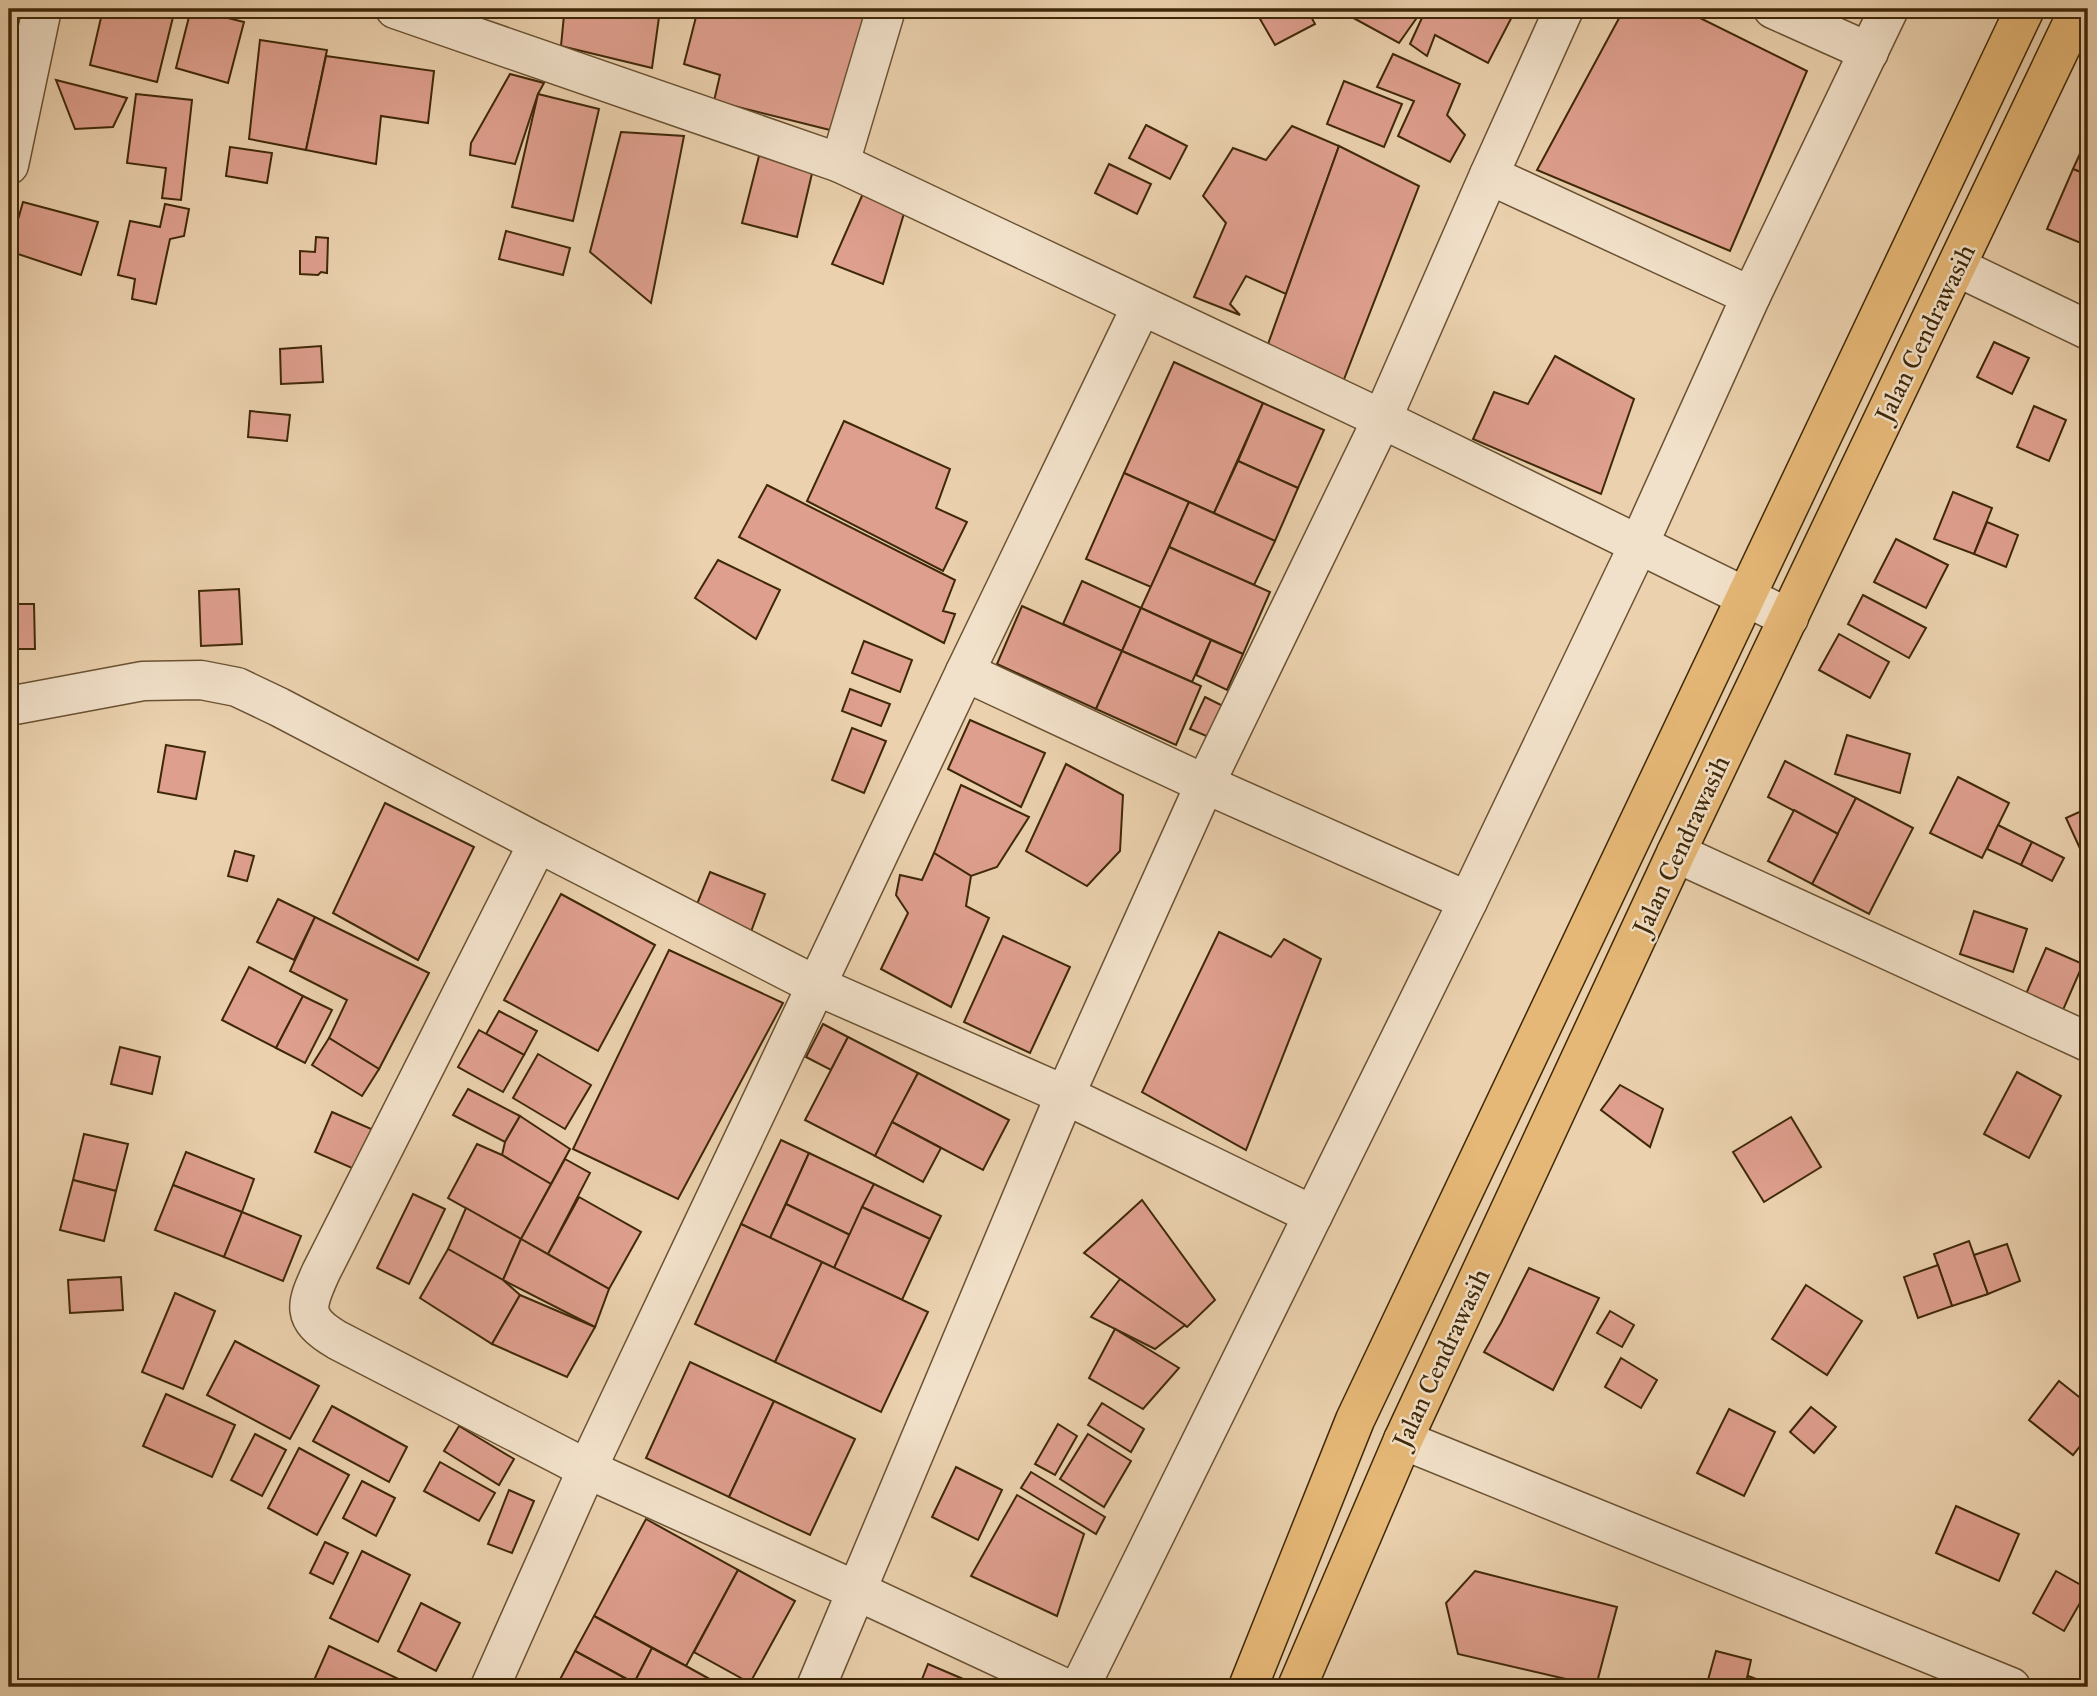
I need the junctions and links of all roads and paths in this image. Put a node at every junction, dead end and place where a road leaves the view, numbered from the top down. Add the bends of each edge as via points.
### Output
1 (42, 9) edge
2 (395, 9) edge
3 (886, 9) edge
4 (1564, 9) edge
5 (1773, 9) edge
6 (1889, 9) edge
7 (2025, 9) edge
8 (2079, 9) edge
9 (1868, 52) junction
10 (840, 163) junction
11 (9, 166) edge
12 (1489, 175) junction
13 (1957, 267) junction
14 (1751, 296) junction
15 (1141, 307) junction
16 (2088, 330) edge
17 (1382, 419) junction
18 (1639, 544) junction
19 (1745, 596) junction
20 (1788, 618) junction
21 (965, 672) junction
22 (9, 706) edge
23 (1205, 784) junction
24 (538, 843) junction
25 (1676, 853) junction
26 (1468, 901) junction
27 (817, 986) junction
28 (2088, 1042) edge
29 (1065, 1095) junction
30 (1313, 1215) junction
31 (1403, 1440) junction
32 (587, 1469) junction
33 (857, 1591) junction
34 (490, 1687) edge
35 (816, 1687) edge
36 (1063, 1687) edge
37 (1080, 1687) edge
38 (1248, 1687) edge
39 (1297, 1687) edge
40 (2011, 1687) edge

1 - 11 street
2 - 10 street
3 - 10 street
4 - 12 street
5 - 9 street
6 - 9 street
7 - 19 main road, Jalan Cendrawasih
8 - 13 main road, Jalan Cendrawasih
9 - 14 street
10 - 15 street
12 - 14 street
12 - 17 street
13 - 16 street
13 - 20 main road, Jalan Cendrawasih
14 - 18 street
15 - 17 street
15 - 21 street
17 - 18 street
17 - 23 street
18 - 19 street
18 - 26 street
19 - 20 street
19 - 38 main road, Jalan Cendrawasih via 1355,1420
20 - 25 main road, Jalan Cendrawasih
21 - 23 street
21 - 27 street
22 - 24 street via 143,681 201,680 237,687
23 - 26 street
23 - 29 street
24 - 27 street
24 - 32 street via 321,1272 309,1299 309,1311 324,1333
25 - 28 street
25 - 31 main road, Jalan Cendrawasih
26 - 30 street
27 - 29 street
27 - 32 street
29 - 30 street
29 - 33 street
30 - 37 street
31 - 39 main road, Jalan Cendrawasih
31 - 40 street
32 - 33 street
32 - 34 street
33 - 35 street
33 - 36 street

